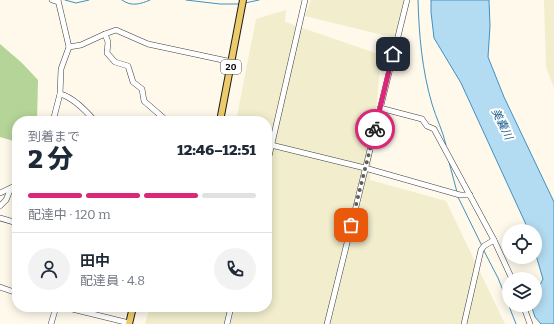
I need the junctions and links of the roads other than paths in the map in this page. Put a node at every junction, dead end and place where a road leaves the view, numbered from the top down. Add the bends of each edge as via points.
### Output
1 (52, 0) edge
2 (243, 0) edge
3 (305, 0) edge
4 (407, 0) edge
5 (58, 1) edge
6 (105, 34) junction
7 (69, 47) junction
8 (232, 62) junction
9 (60, 94) junction
10 (380, 108) junction
11 (54, 116) edge
12 (90, 116) edge
13 (161, 116) edge
14 (221, 116) edge
15 (272, 136) edge
16 (272, 145) edge
17 (365, 168) junction
18 (11, 188) joint
19 (0, 193) edge
20 (470, 195) junction
21 (0, 206) edge
22 (0, 218) edge
23 (12, 222) edge
24 (494, 240) junction
25 (509, 272) edge
26 (0, 287) edge
27 (12, 291) edge
28 (55, 312) edge
29 (83, 312) edge
30 (132, 312) edge
31 (230, 312) edge
32 (526, 312) edge
33 (51, 324) edge
34 (129, 324) edge
35 (227, 324) edge
36 (327, 324) edge
37 (464, 324) edge
38 (530, 324) edge

1 - 5 street
2 - 8 main road, 20
3 - 15 street
4 - 10 street
5 - 7 street
6 - 7 street via 81,45
6 - 8 street via 116,30 148,44
6 - 13 street via 108,42 107,53 115,62 128,66 133,82 142,89 144,101
7 - 9 street via 61,69
8 - 14 main road, 20
9 - 11 street
9 - 12 street
10 - 17 street
10 - 20 street via 422,119 427,126 434,129
16 - 17 street
17 - 20 street via 460,195
17 - 36 street
18 - 19 street
18 - 21 street
20 - 24 street
22 - 23 street
24 - 25 street
24 - 37 street via 481,250
26 - 27 street
28 - 33 street
29 - 34 street
30 - 34 main road
31 - 35 street
32 - 38 street

